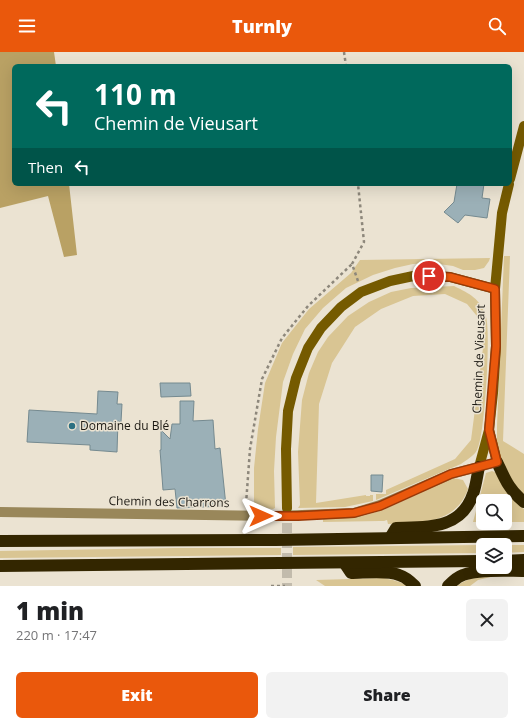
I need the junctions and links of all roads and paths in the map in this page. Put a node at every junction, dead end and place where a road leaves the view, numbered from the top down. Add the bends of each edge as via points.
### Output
1 (344, 52) edge
2 (346, 64) edge
3 (524, 126) edge
4 (512, 171) edge
5 (358, 186) edge
6 (509, 186) edge
7 (352, 264) junction
8 (495, 289) junction
9 (361, 292) junction
10 (489, 430) junction
11 (497, 462) junction
12 (479, 467) junction
13 (524, 502) edge
14 (286, 508) tunnel mouth
15 (0, 512) edge
16 (247, 516) junction
17 (524, 536) edge
18 (390, 538) junction
19 (0, 541) edge
20 (524, 560) edge
21 (476, 561) edge
22 (512, 561) edge
23 (345, 564) junction
24 (0, 566) edge
25 (524, 571) edge
26 (271, 586) edge
27 (285, 586) edge
28 (416, 586) edge
29 (448, 586) edge

1 - 2 path
3 - 4 street
5 - 7 path via 364,242
6 - 8 street, Chemin de Vieusart via 502,213
7 - 9 path
7 - 16 path via 308,306 282,338 262,379 250,449
8 - 9 street, Chemin de Vieusart via 450,277 418,275 390,281
8 - 10 street, Chemin de Vieusart via 496,346
9 - 14 street, Chemin de Vieusart via 341,307 321,328 308,348 296,378 288,411
10 - 11 street, Chemin de Vieusart
10 - 12 street, Chemin de Vieusart
11 - 12 street, Chemin des Charrons
11 - 13 highway via 506,482
12 - 16 street, Chemin des Charrons via 451,474 380,506 354,513
12 - 18 highway via 473,494 461,514 450,522 436,526 396,528
15 - 16 street, Chemin des Charrons
17 - 18 highway
18 - 19 highway
20 - 22 highway
21 - 23 highway
23 - 24 highway
23 - 28 highway via 351,573 398,574
25 - 29 highway via 477,572 462,575
26 - 27 path

